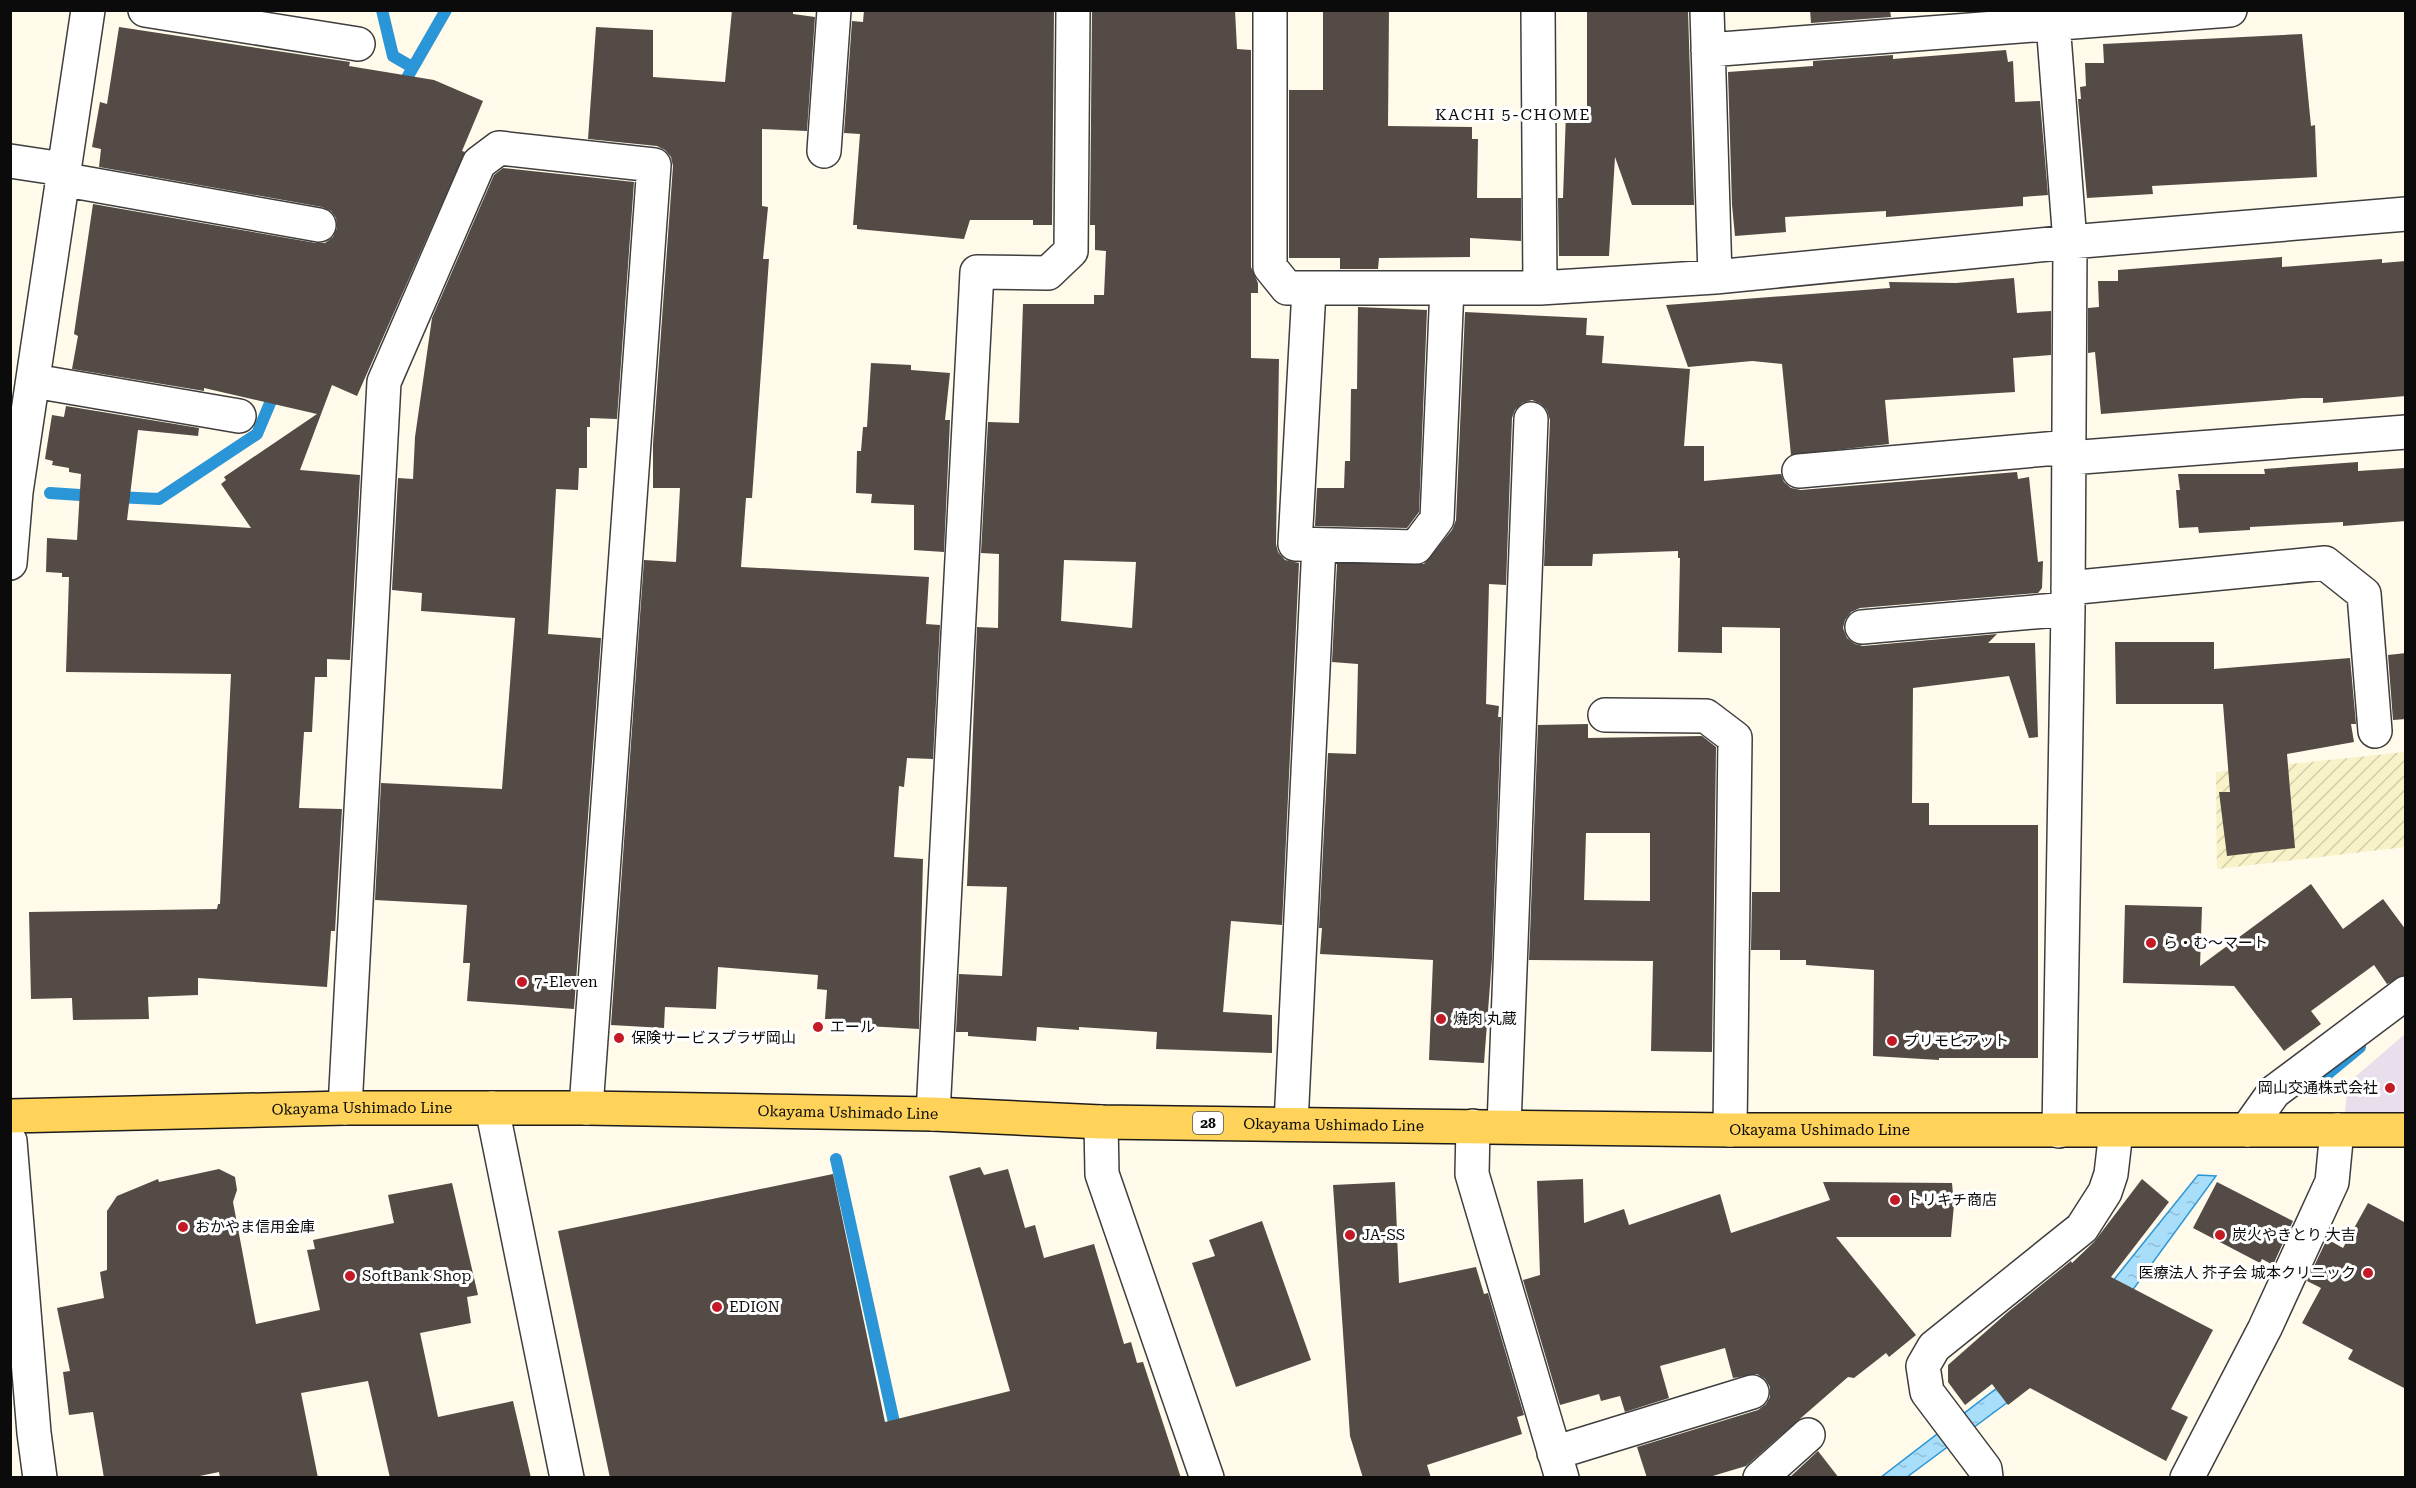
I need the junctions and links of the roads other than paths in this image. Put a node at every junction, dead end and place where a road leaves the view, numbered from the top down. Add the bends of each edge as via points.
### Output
1 (88, 10) edge
2 (145, 10) edge
3 (834, 10) edge
4 (1073, 10) edge
5 (1270, 10) edge
6 (1538, 10) edge
7 (1707, 10) edge
8 (2230, 10) edge
9 (2052, 16) edge
10 (358, 44) dead end
11 (1708, 50) junction
12 (824, 151) dead end
13 (10, 161) edge
14 (62, 174) junction
15 (2406, 214) edge
16 (319, 225) dead end
17 (2070, 242) junction
18 (1715, 277) junction
19 (1447, 288) junction
20 (1539, 288) junction
21 (1309, 290) junction
22 (34, 381) junction
23 (239, 416) dead end
24 (1532, 419) dead end
25 (2406, 432) edge
26 (2069, 453) junction
27 (1799, 471) dead end
28 (13, 492) edge
29 (1319, 545) junction
30 (10, 562) edge
31 (2068, 599) junction
32 (1863, 627) dead end
33 (1605, 715) dead end
34 (2375, 731) dead end
35 (2406, 993) edge
36 (345, 1108) junction
37 (492, 1108) junction
38 (586, 1108) junction
39 (933, 1114) junction
40 (10, 1116) edge
41 (1101, 1122) junction
42 (1291, 1124) junction
43 (1488, 1126) junction
44 (1730, 1130) junction
45 (2247, 1130) junction
46 (2337, 1130) junction
47 (2406, 1130) edge
48 (2059, 1131) junction
49 (2116, 1131) junction
50 (10, 1141) edge
51 (1752, 1392) dead end
52 (1808, 1435) dead end
53 (1558, 1465) edge
54 (40, 1478) edge
55 (567, 1478) edge
56 (1207, 1478) edge
57 (1760, 1478) edge
58 (1986, 1478) edge
59 (2187, 1478) edge

1 - 14 street
2 - 10 street
3 - 12 street
4 - 39 street via 1071,251 1048,273 977,272
5 - 21 street via 1270,267 1287,288
6 - 20 street
7 - 11 street
8 - 9 street
9 - 11 street
9 - 17 street
11 - 18 street
13 - 14 street
14 - 16 street
14 - 22 street
15 - 17 street
17 - 18 street
17 - 26 street
18 - 20 street
19 - 20 street
19 - 21 street
19 - 29 street via 1437,519 1416,547
21 - 29 street via 1295,544
22 - 23 street
22 - 28 street
24 - 43 street
25 - 26 street
26 - 27 street
26 - 31 street
28 - 30 street
29 - 42 street
31 - 32 street
31 - 34 street via 2325,563 2364,594
31 - 48 street
33 - 44 street via 1706,716 1735,738
35 - 45 street via 2274,1092
36 - 37 main road, Okayama Ushimado Line / 28
36 - 38 street via 384,382 479,164 499,147 654,165
36 - 40 main road, Okayama Ushimado Line / 28
37 - 38 main road, Okayama Ushimado Line / 28
37 - 55 street
38 - 39 main road, Okayama Ushimado Line / 28
39 - 41 main road, Okayama Ushimado Line / 28
41 - 42 main road, Okayama Ushimado Line / 28
41 - 56 street via 1102,1174
42 - 43 main road, Okayama Ushimado Line / 28
43 - 44 main road, Okayama Ushimado Line / 28
43 - 53 street via 1472,1174
44 - 48 main road, Okayama Ushimado Line / 28
45 - 46 main road, Okayama Ushimado Line / 28
45 - 49 main road, Okayama Ushimado Line / 28
46 - 47 main road, Okayama Ushimado Line / 28
46 - 59 street via 2332,1182 2265,1328
48 - 49 main road, Okayama Ushimado Line / 28
49 - 58 street via 2111,1174 2082,1228 1934,1347 1923,1366 1927,1392 1985,1469
50 - 54 street
51 - 53 street
52 - 57 street

